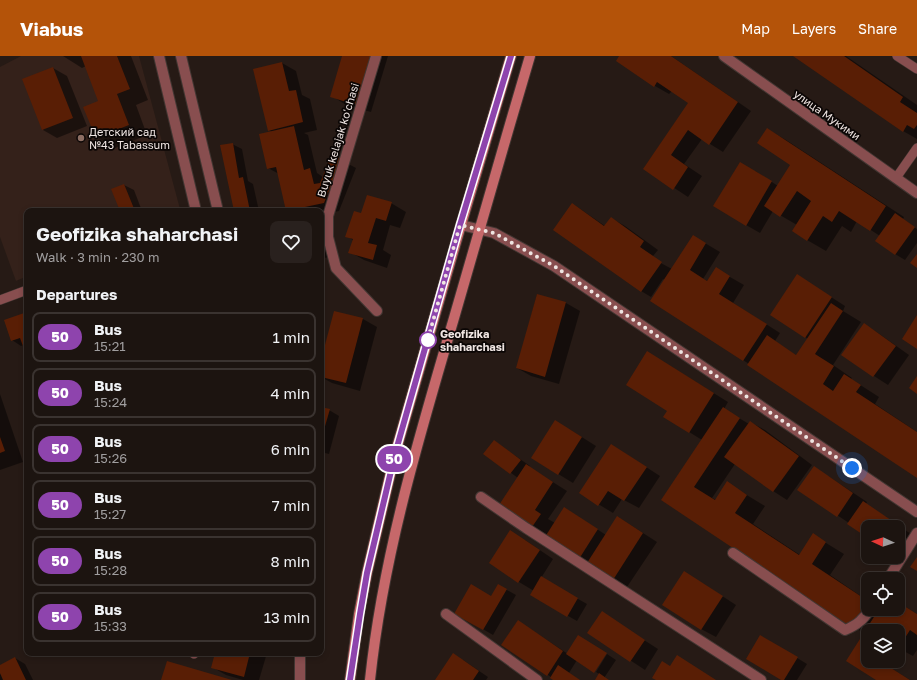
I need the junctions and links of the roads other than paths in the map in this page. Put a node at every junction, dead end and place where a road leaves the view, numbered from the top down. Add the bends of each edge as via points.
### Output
1 (159, 56) edge
2 (181, 56) edge
3 (376, 56) edge
4 (511, 56) edge
5 (530, 56) edge
6 (724, 56) edge
7 (897, 56) edge
8 (917, 70) edge
9 (917, 148) edge
10 (896, 178) junction
11 (917, 193) edge
12 (195, 208) edge
13 (217, 208) edge
14 (460, 225) junction
15 (480, 230) junction
16 (24, 291) edge
17 (0, 300) edge
18 (377, 311) dead end
19 (481, 497) dead end
20 (917, 512) edge
21 (917, 532) edge
22 (733, 553) dead end
23 (892, 572) edge
24 (446, 614) dead end
25 (866, 616) edge
26 (300, 656) edge
27 (300, 680) edge
28 (350, 680) edge
29 (370, 680) edge
30 (538, 680) edge
31 (761, 680) edge

1 - 12 street
2 - 13 street
3 - 18 street, Buyuk kelajak ko'chasi via 328,216 328,237 336,268
4 - 14 main road
5 - 15 main road
6 - 10 street, улица Мукими
7 - 8 lane
9 - 10 lane
10 - 11 street, улица Мукими
14 - 15 street
14 - 28 main road via 399,440 376,533
15 - 20 street via 494,233 554,266
15 - 29 main road via 397,521 381,598
16 - 17 lane
19 - 31 street
21 - 23 street
22 - 25 street via 845,630 853,627
24 - 30 street
26 - 27 street

